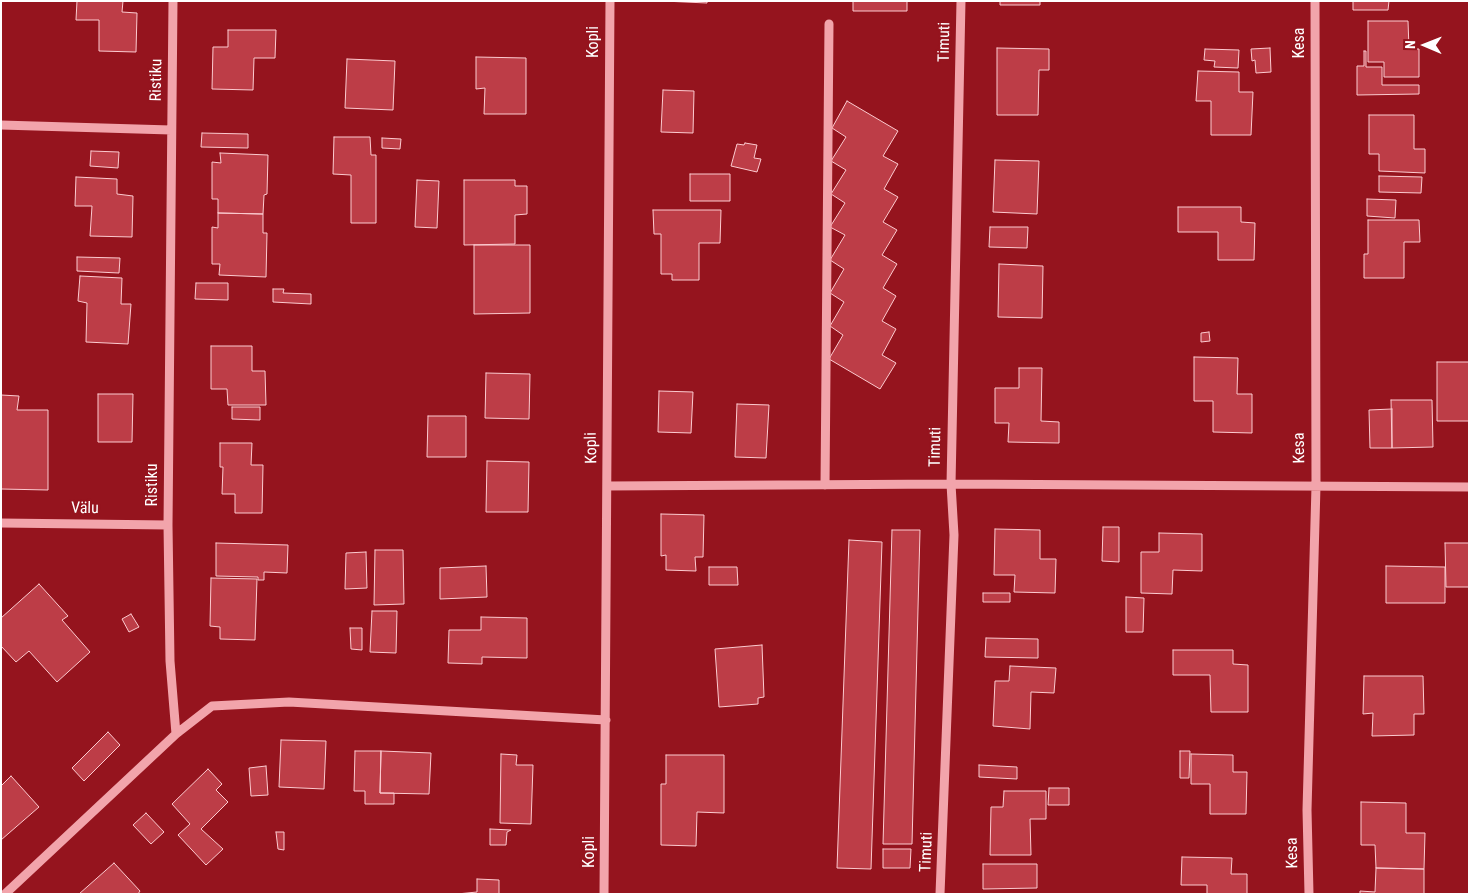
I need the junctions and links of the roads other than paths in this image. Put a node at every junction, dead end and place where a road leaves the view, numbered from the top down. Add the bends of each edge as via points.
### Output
1 (173, 1) edge
2 (610, 1) edge
3 (961, 1) edge
4 (1315, 1) edge
5 (829, 24) dead end
6 (1, 125) edge
7 (171, 130) junction
8 (950, 484) junction
9 (825, 485) junction
10 (607, 486) junction
11 (1316, 486) junction
12 (1469, 487) edge
13 (1, 523) edge
14 (168, 525) junction
15 (606, 720) junction
16 (176, 734) junction
17 (5, 894) edge
18 (604, 894) edge
19 (940, 894) edge
20 (1310, 894) edge

1 - 7 street, Ristiku
2 - 10 street, Kopli
3 - 8 street, Timuti
4 - 11 street, Kesa
5 - 9 street
6 - 7 street
7 - 14 street, Ristiku
8 - 9 street
8 - 11 street
8 - 19 street, Timuti via 954,535
9 - 10 street
10 - 15 street, Kopli
11 - 12 street
11 - 20 street, Kesa via 1308,800
13 - 14 street, Välu
14 - 16 street, Ristiku via 170,661
15 - 16 street via 289,702 212,706
15 - 18 street, Kopli
16 - 17 street

